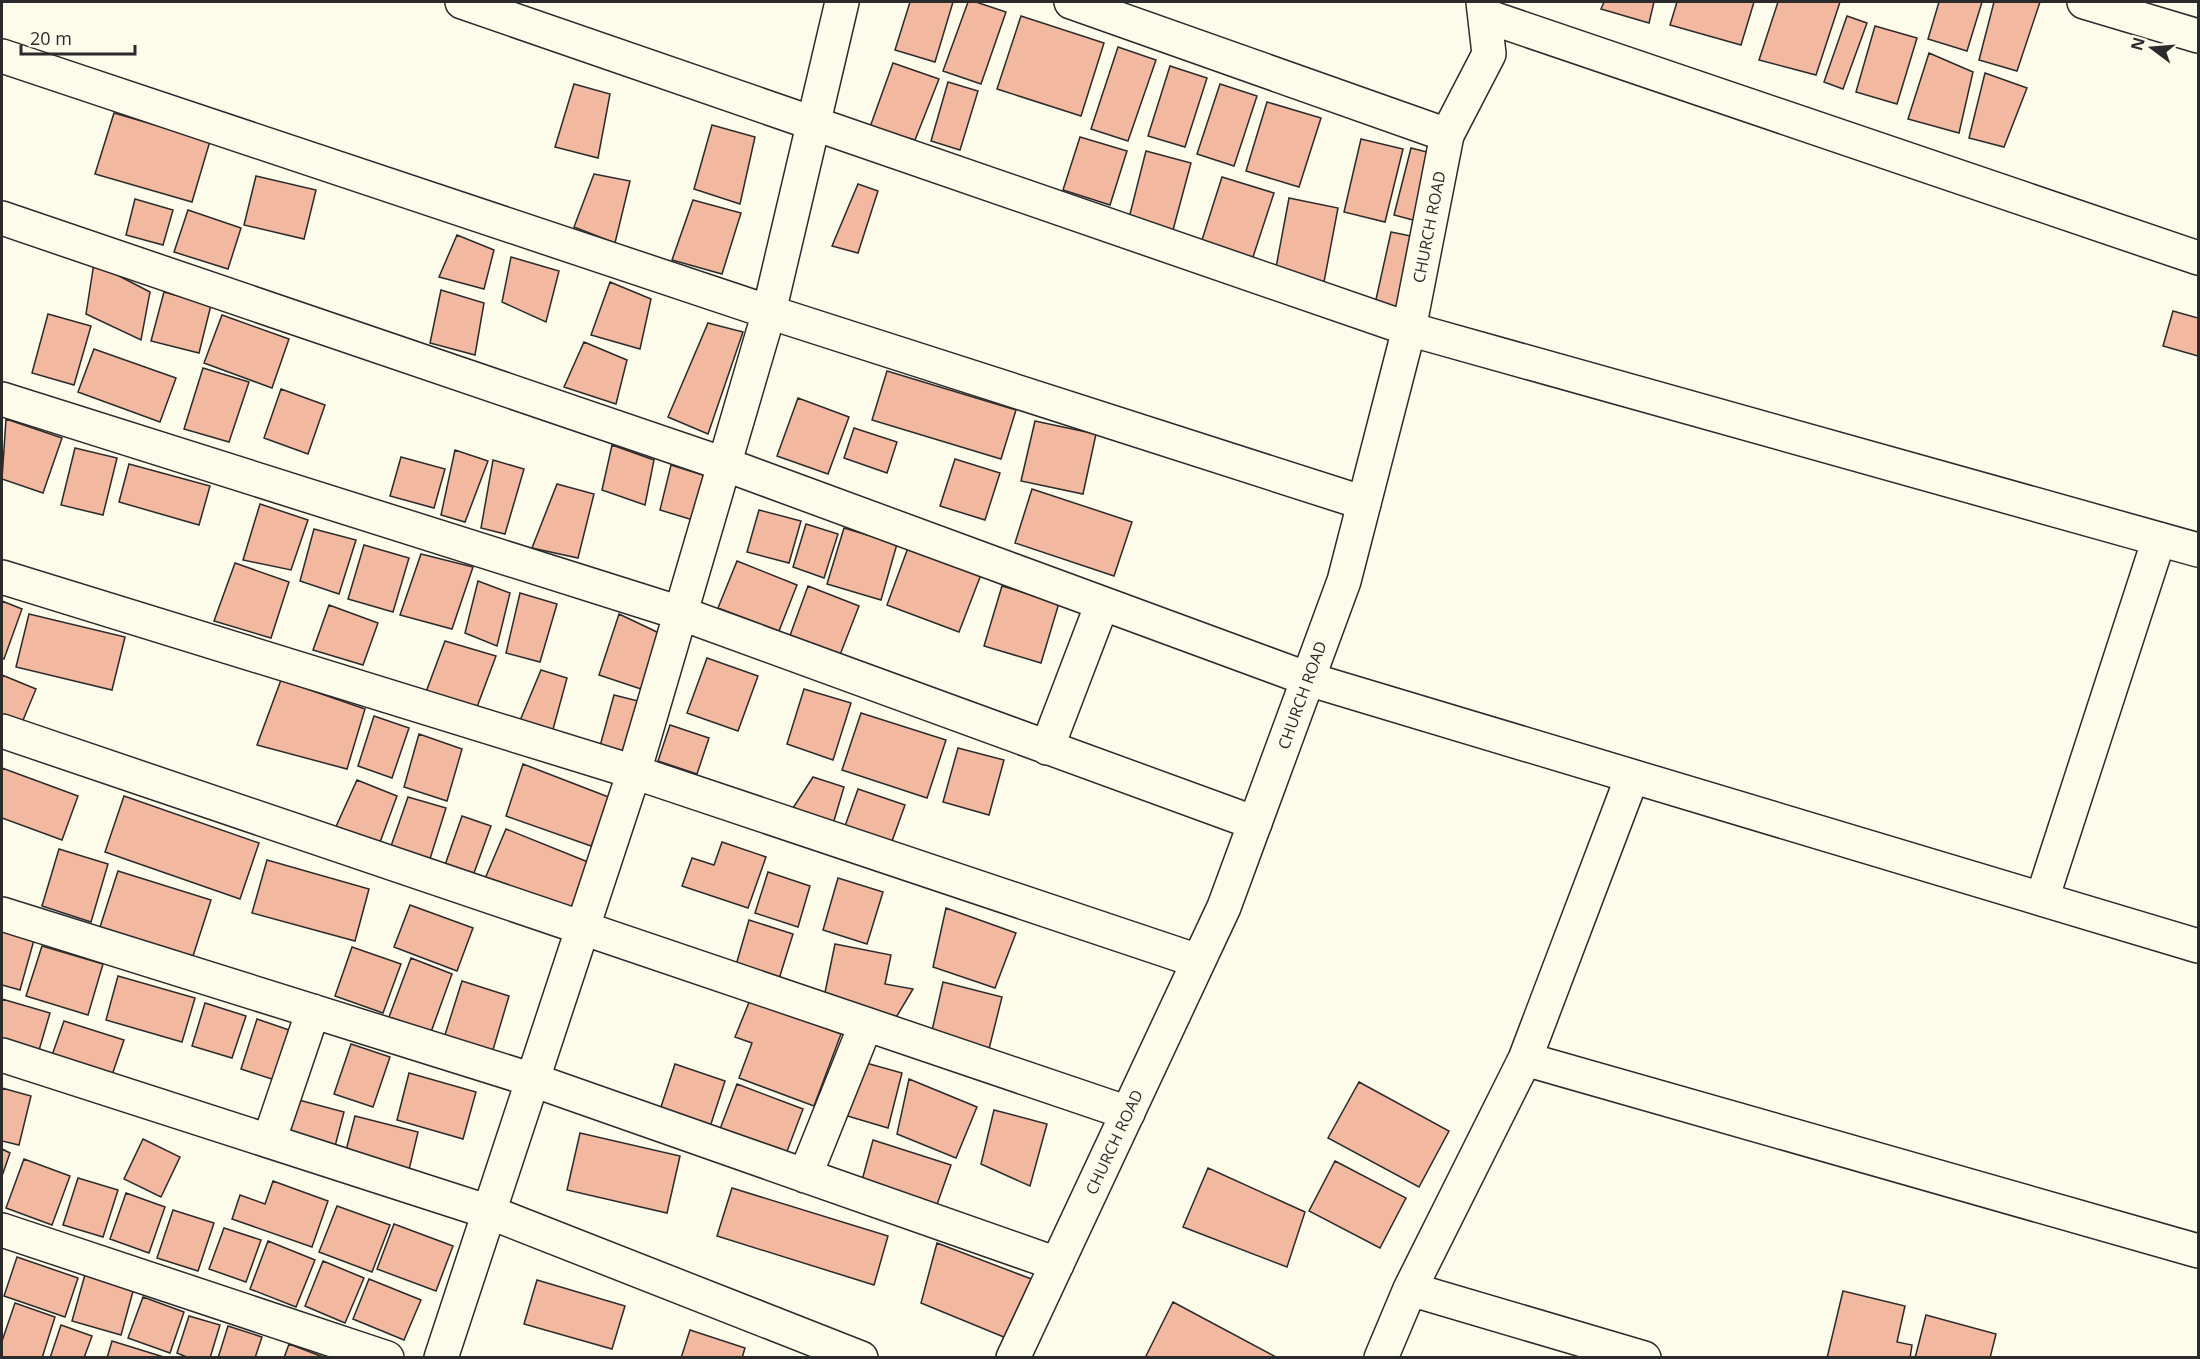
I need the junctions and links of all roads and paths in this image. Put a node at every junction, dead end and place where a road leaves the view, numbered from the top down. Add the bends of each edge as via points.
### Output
1 (462, 2) edge
2 (842, 2) edge
3 (1071, 2) edge
4 (2084, 2) edge
5 (1484, 9) edge
6 (2199, 36) edge
7 (2, 56) edge
8 (813, 122) junction
9 (1447, 135) junction
10 (2, 218) edge
11 (2199, 258) edge
12 (769, 312) junction
13 (1409, 329) junction
14 (2, 399) edge
15 (724, 465) junction
16 (1364, 503) junction
17 (2159, 539) junction
18 (2199, 550) edge
19 (2, 577) edge
20 (1102, 604) junction
21 (680, 613) junction
22 (1308, 679) junction
23 (2, 731) edge
24 (1047, 747) junction
25 (634, 772) junction
26 (1632, 777) junction
27 (1255, 823) junction
28 (2042, 900) junction
29 (2, 914) edge
30 (583, 929) junction
31 (2199, 946) edge
32 (1198, 961) junction
33 (313, 1011) junction
34 (866, 1024) junction
35 (2, 1055) edge
36 (1525, 1059) junction
37 (532, 1080) junction
38 (1128, 1113) junction
39 (268, 1141) junction
40 (805, 1176) junction
41 (489, 1212) junction
42 (2, 1230) edge
43 (2199, 1251) edge
44 (1056, 1264) junction
45 (1410, 1289) junction
46 (387, 1358) edge
47 (441, 1358) edge
48 (861, 1358) edge
49 (1013, 1358) edge
50 (1381, 1358) edge
51 (1644, 1358) edge

1 - 8 street
2 - 8 street
3 - 9 street
4 - 6 street
5 - 9 street, CHURCH ROAD via 1489,54
5 - 11 street
7 - 12 street
8 - 12 street
8 - 13 street
9 - 13 street, CHURCH ROAD
10 - 15 street
12 - 15 street
12 - 16 street
13 - 16 street, CHURCH ROAD
13 - 17 street
14 - 21 street
15 - 20 street
15 - 21 street
16 - 22 street, CHURCH ROAD via 1344,581
17 - 18 street
17 - 28 street
19 - 25 street
20 - 22 street
20 - 24 street
21 - 24 street
21 - 25 street
22 - 26 street
22 - 27 street, CHURCH ROAD
23 - 30 street
24 - 27 street
25 - 30 street
25 - 32 street
26 - 28 street
26 - 36 street
27 - 32 street, CHURCH ROAD via 1224,907
28 - 31 street
29 - 33 street
30 - 34 street
30 - 37 street
32 - 38 street, CHURCH ROAD
33 - 37 street
33 - 39 street
34 - 38 street
34 - 40 street
35 - 39 street
36 - 43 street
36 - 45 street
37 - 40 street
37 - 41 street
38 - 44 street, CHURCH ROAD
39 - 41 street
40 - 44 street
41 - 47 street
41 - 48 street
42 - 46 street
44 - 49 street, CHURCH ROAD
45 - 50 street
45 - 51 street

